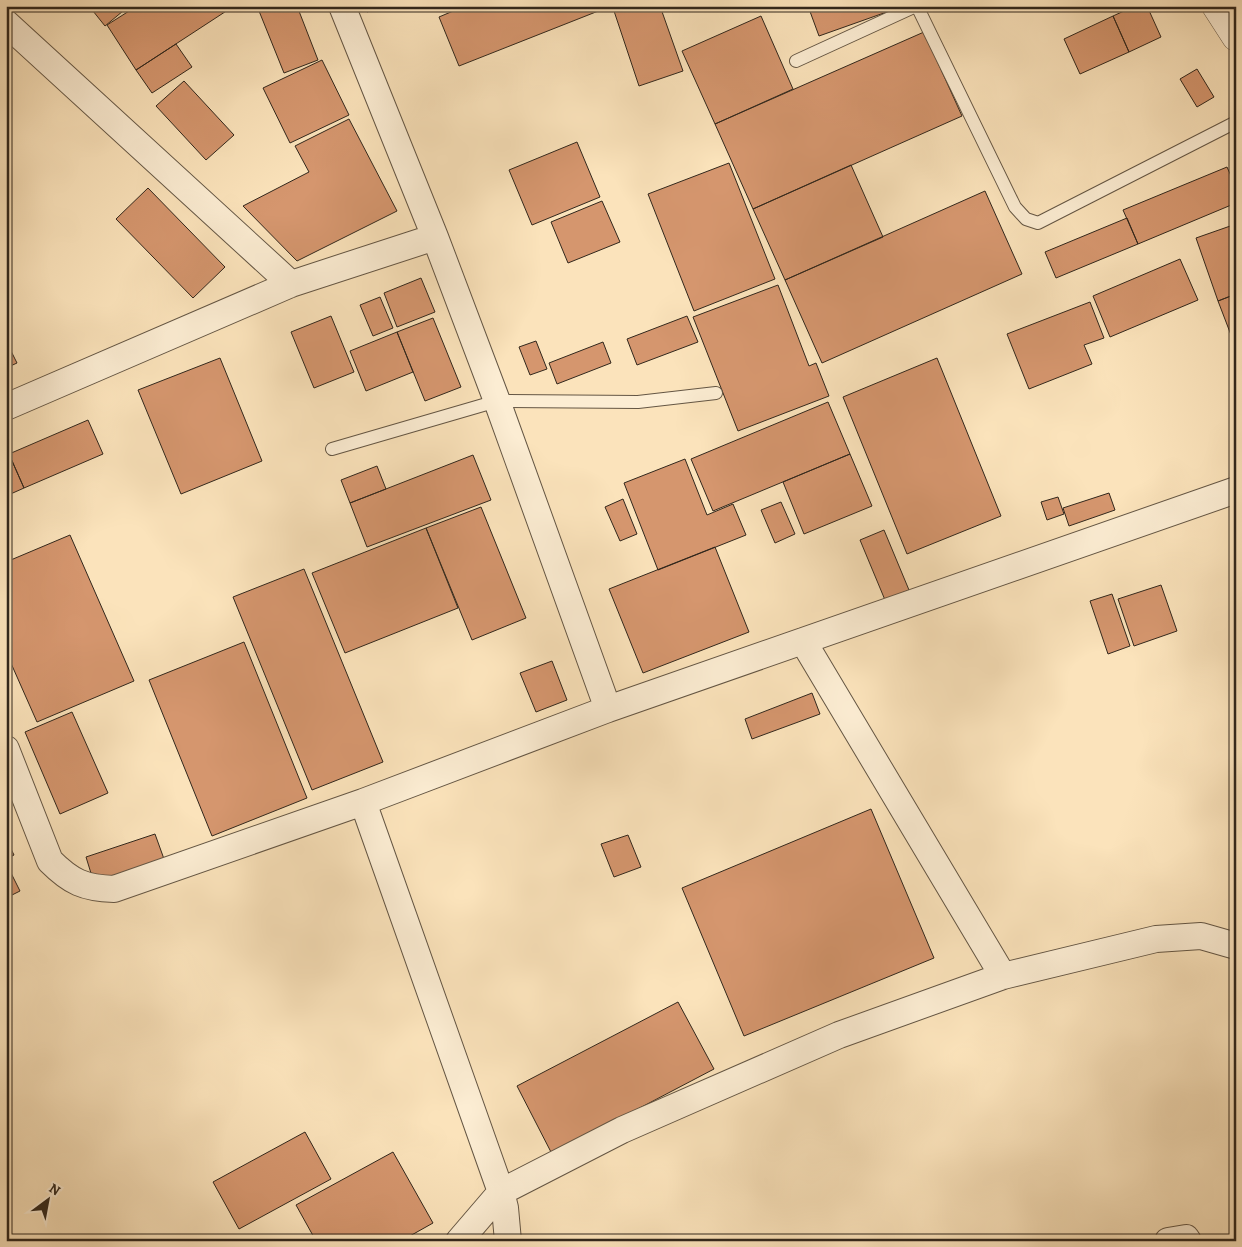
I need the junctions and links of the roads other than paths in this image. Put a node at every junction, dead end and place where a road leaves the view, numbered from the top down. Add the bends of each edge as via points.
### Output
1 (342, 6) edge
2 (916, 6) edge
3 (1216, 6) edge
4 (6, 23) edge
5 (1236, 36) edge
6 (796, 61) dead end
7 (1236, 122) edge
8 (435, 237) junction
9 (292, 284) junction
10 (716, 393) dead end
11 (497, 401) junction
12 (6, 407) edge
13 (332, 449) dead end
14 (1236, 490) edge
15 (803, 641) junction
16 (608, 709) junction
17 (6, 749) edge
18 (363, 802) junction
19 (1236, 946) edge
20 (1003, 976) junction
21 (501, 1192) junction
22 (459, 1241) edge
23 (508, 1241) edge
24 (1168, 1241) edge
25 (1188, 1241) edge

1 - 8 street
2 - 6 lane
2 - 7 lane via 1015,207 1026,219 1038,222
3 - 5 street
4 - 9 street
8 - 9 street
8 - 11 street
9 - 12 street
10 - 11 lane via 638,402
11 - 13 lane
11 - 16 street
14 - 15 street
15 - 16 street
15 - 20 street
16 - 18 street
17 - 18 street via 50,861 64,875 92,888 114,889
18 - 21 street
19 - 20 street via 1201,936 1156,939
20 - 21 street via 839,1035 622,1130
21 - 22 street
21 - 23 street
24 - 25 street via 1186,1238

